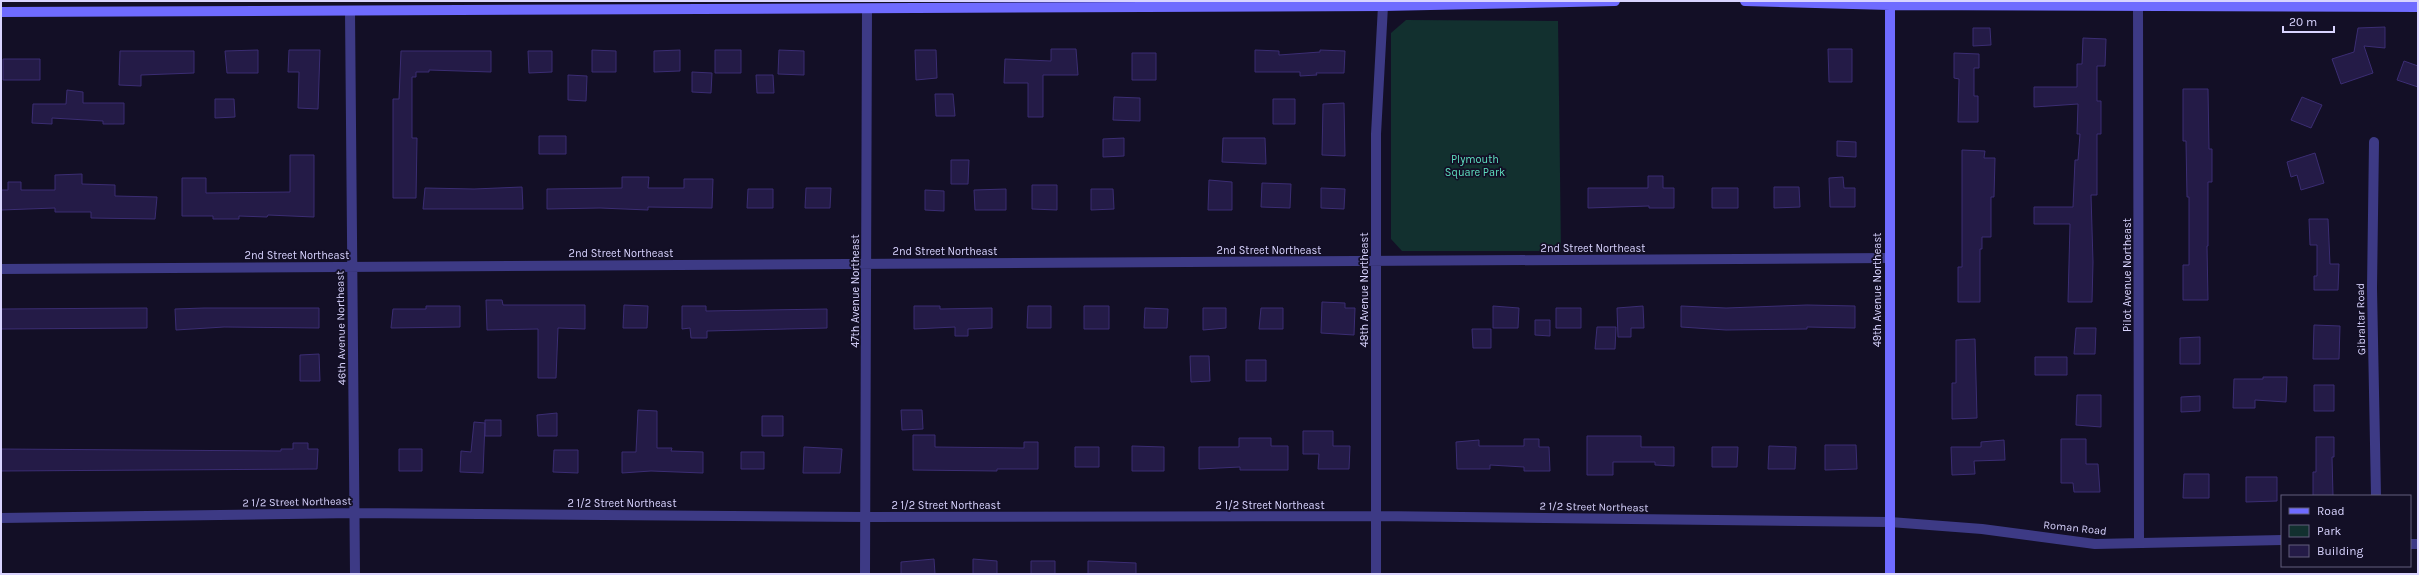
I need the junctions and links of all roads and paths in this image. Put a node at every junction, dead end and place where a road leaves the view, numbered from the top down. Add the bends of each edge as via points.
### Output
1 (1615, 1) edge
2 (1745, 1) edge
3 (1383, 6) junction
4 (1890, 6) junction
5 (2138, 6) junction
6 (2418, 7) edge
7 (868, 9) junction
8 (350, 10) junction
9 (1, 12) edge
10 (2374, 142) dead end
11 (1889, 258) junction
12 (1376, 261) junction
13 (868, 264) junction
14 (352, 267) junction
15 (1, 269) edge
16 (2376, 495) edge
17 (354, 513) junction
18 (1376, 516) junction
19 (865, 517) junction
20 (1, 518) edge
21 (1890, 522) junction
22 (2281, 540) edge
23 (2139, 543) junction
24 (355, 574) edge
25 (865, 574) edge
26 (1376, 574) edge
27 (1890, 574) edge

1 - 3 street
2 - 4 street
3 - 7 street
3 - 12 street, 48th Avenue Northeast via 1376,134
4 - 5 street
4 - 11 street, 49th Avenue Northeast
5 - 6 street
5 - 23 street, Pilot Avenue Northeast
7 - 8 street
7 - 13 street, 47th Avenue Northeast
8 - 9 street
8 - 14 street, 46th Avenue Northeast
10 - 16 street, Gibraltar Road via 2372,288
11 - 12 street, 2nd Street Northeast
11 - 21 street, 49th Avenue Northeast
12 - 13 street, 2nd Street Northeast
12 - 18 street, 48th Avenue Northeast
13 - 14 street, 2nd Street Northeast
13 - 19 street, 47th Avenue Northeast
14 - 15 street, 2nd Street Northeast
14 - 17 street, 46th Avenue Northeast
17 - 19 street, 2 1/2 Street Northeast
17 - 20 street, 2 1/2 Street Northeast
17 - 24 street, 46th Avenue Northeast
18 - 19 street, 2 1/2 Street Northeast
18 - 21 street, 2 1/2 Street Northeast
18 - 26 street, 48th Avenue Northeast
19 - 25 street, 47th Avenue Northeast
21 - 23 street, Roman Road via 1982,529 2094,544
21 - 27 street, 49th Avenue Northeast
22 - 23 street, Roman Road

